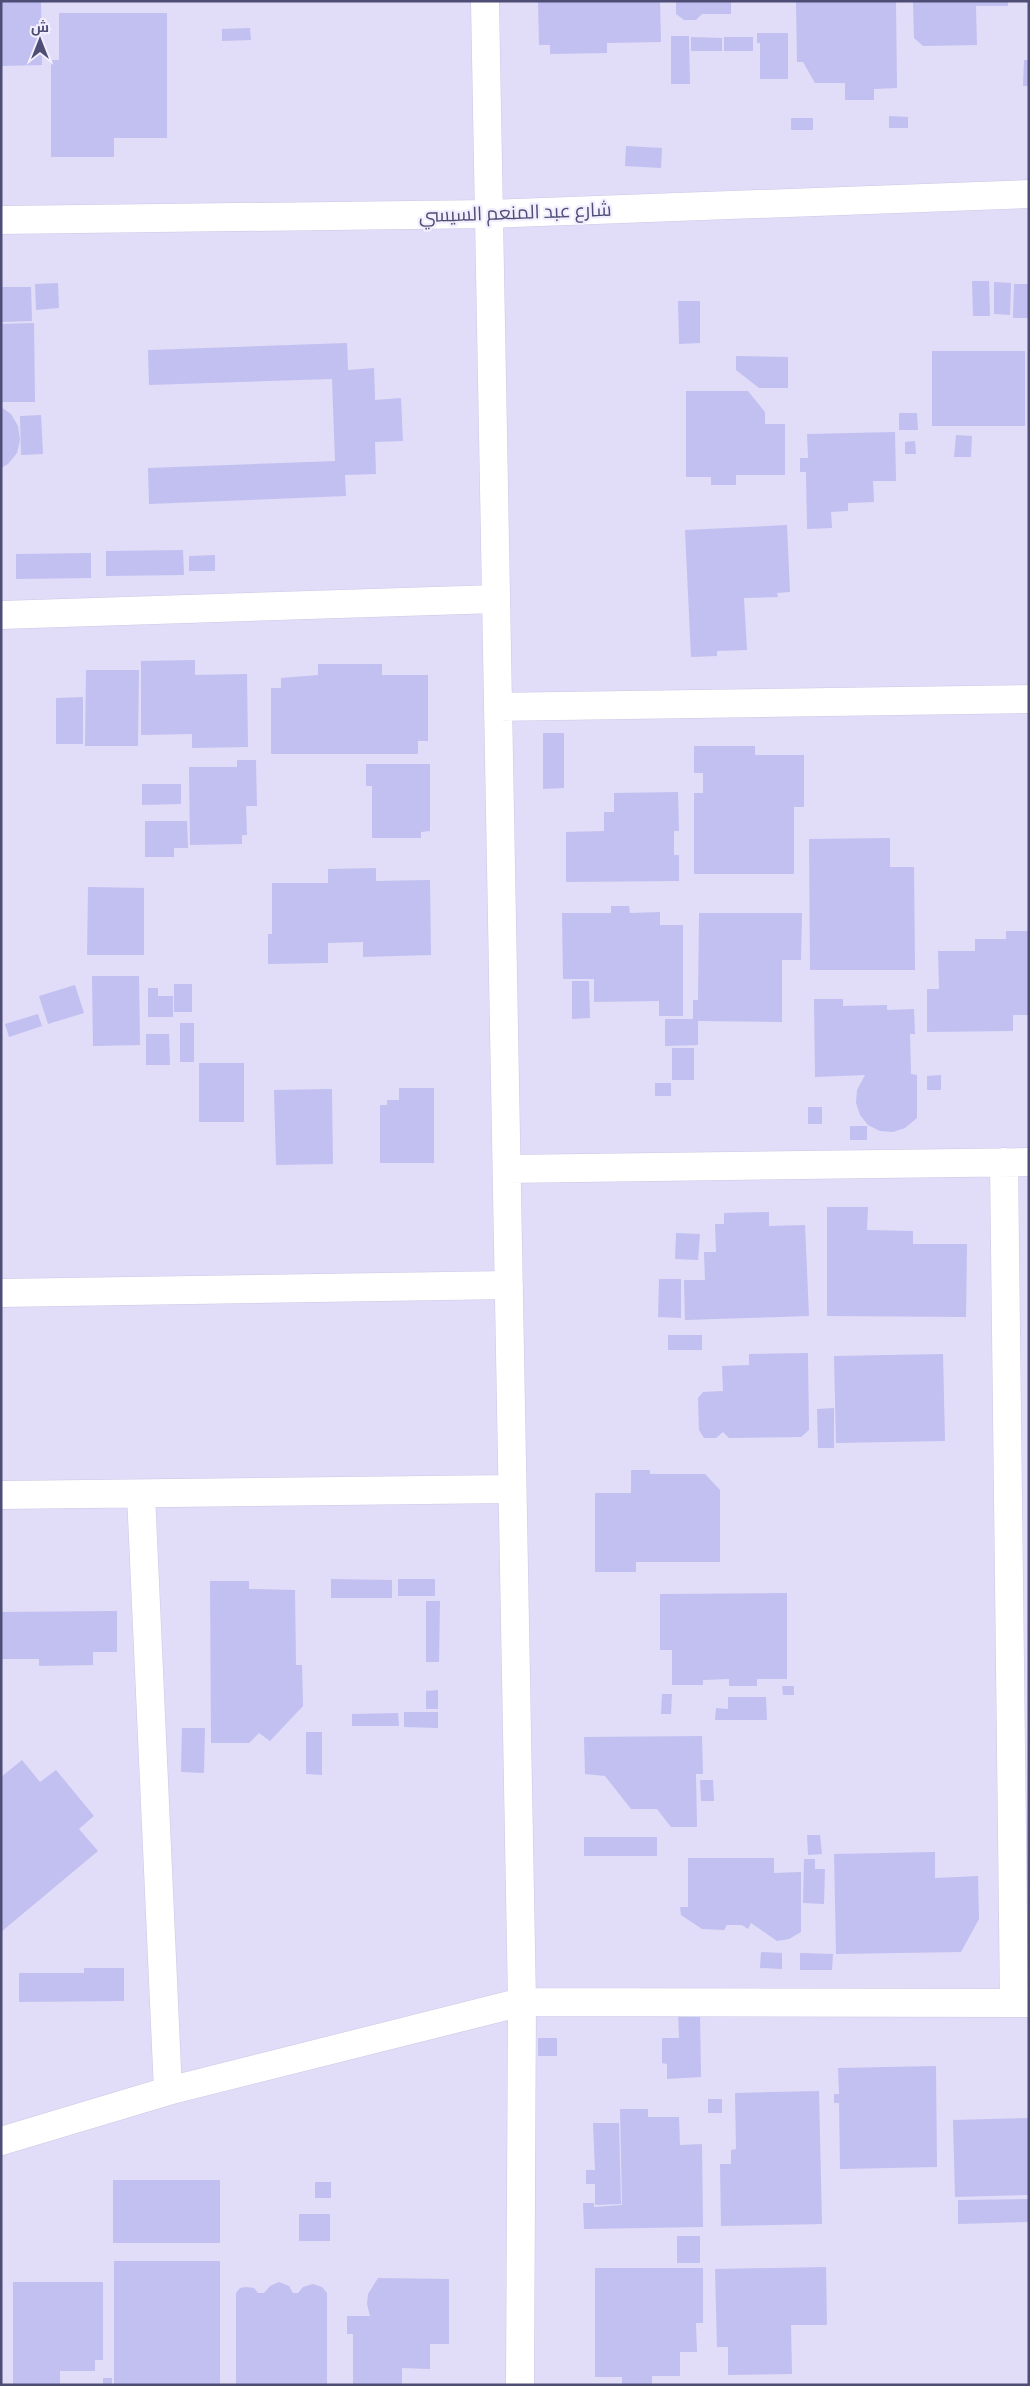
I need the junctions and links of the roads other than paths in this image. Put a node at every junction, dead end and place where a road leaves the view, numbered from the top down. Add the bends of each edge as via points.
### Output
1 (485, 1) edge
2 (1029, 194) edge
3 (489, 214) junction
4 (1, 220) edge
5 (496, 599) junction
6 (1, 615) edge
7 (1029, 699) edge
8 (498, 707) junction
9 (1017, 1162) edge
10 (507, 1169) junction
11 (509, 1285) junction
12 (1, 1294) edge
13 (512, 1489) junction
14 (141, 1494) junction
15 (1, 1496) edge
16 (522, 2002) junction
17 (1021, 2002) edge
18 (168, 2091) junction
19 (1, 2141) edge
20 (520, 2385) edge

1 - 3 street
2 - 3 street, شارع عبد المنعم السيسي
3 - 4 street, شارع عبد المنعم السيسي
3 - 5 street
5 - 6 street
5 - 8 street
7 - 8 street
8 - 10 street
9 - 10 street
9 - 17 street
10 - 11 street
11 - 12 street
11 - 13 street
13 - 14 street
13 - 16 street
14 - 15 street
14 - 18 street
16 - 17 street
16 - 18 street
16 - 20 street
18 - 19 street

